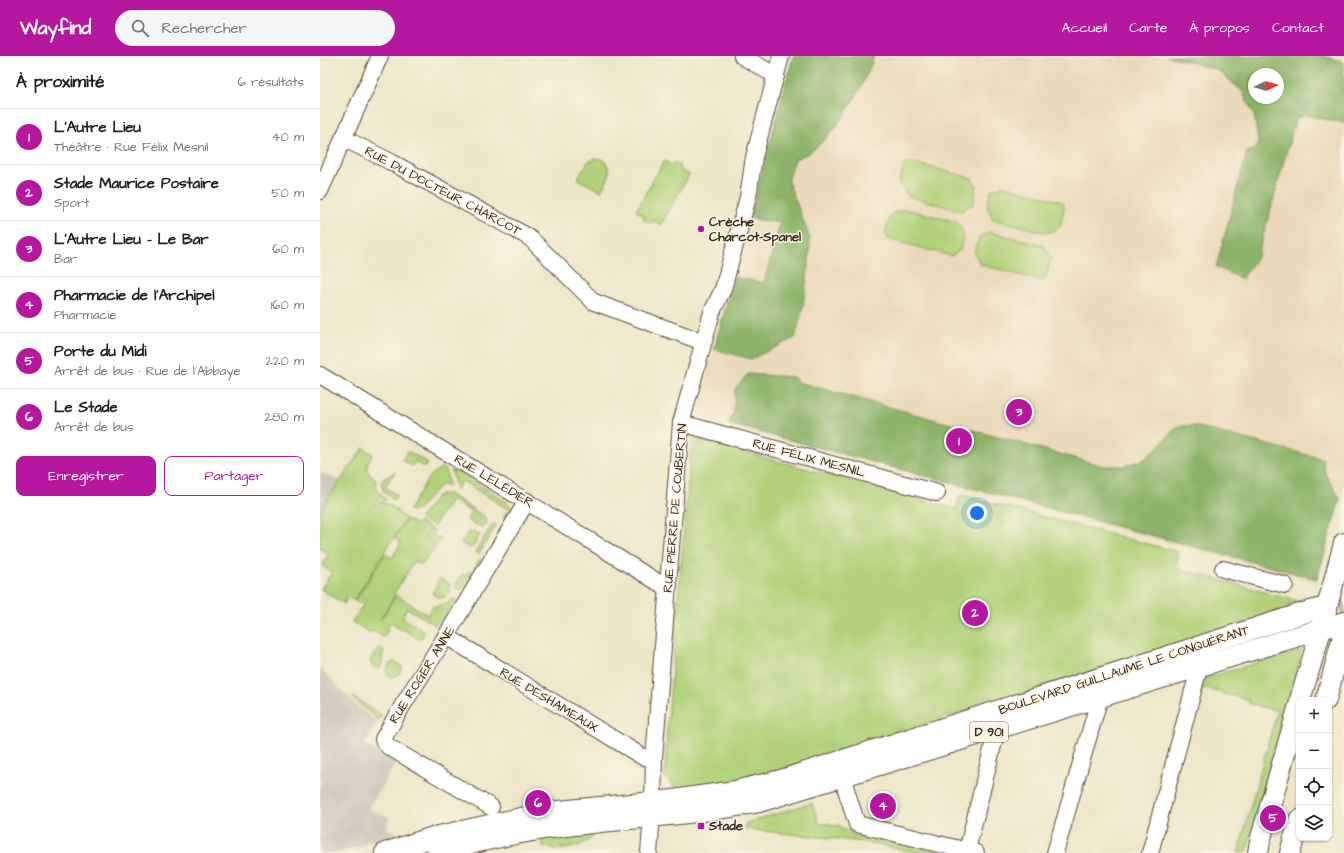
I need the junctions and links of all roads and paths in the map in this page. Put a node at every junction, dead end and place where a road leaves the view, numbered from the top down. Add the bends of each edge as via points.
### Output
1 (380, 56) edge
2 (742, 56) edge
3 (781, 56) edge
4 (776, 76) junction
5 (343, 138) junction
6 (320, 191) edge
7 (703, 342) junction
8 (320, 375) edge
9 (681, 423) junction
10 (937, 493) dead end
11 (527, 501) junction
12 (1344, 543) edge
13 (1223, 569) dead end
14 (1285, 585) dead end
15 (669, 586) junction
16 (1327, 607) junction
17 (1344, 618) edge
18 (1344, 622) edge
19 (1293, 626) tunnel mouth
20 (1322, 628) junction
21 (1344, 632) edge
22 (446, 636) junction
23 (1197, 667) junction
24 (1100, 697) junction
25 (1301, 697) edge
26 (1327, 697) edge
27 (1296, 715) edge
28 (997, 729) junction
29 (967, 739) junction
30 (654, 758) junction
31 (842, 776) junction
32 (491, 807) dead end
33 (652, 810) junction
34 (1296, 831) edge
35 (971, 852) edge
36 (384, 853) edge
37 (437, 853) edge
38 (649, 853) edge
39 (1055, 853) edge
40 (1150, 853) edge
41 (1258, 853) edge
42 (1290, 853) edge

1 - 5 street
2 - 4 street
3 - 4 street, RUE PIERRE DE COUBERTIN
4 - 7 street, RUE PIERRE DE COUBERTIN via 754,157 748,197 723,289 712,312
5 - 6 street
5 - 7 street, RUE DU DOCTEUR CHARCOT via 525,235 594,302
7 - 9 street, RUE PIERRE DE COUBERTIN
8 - 11 street, RUE LELÉDIER
9 - 10 street, RUE FÉLIX MESNIL
9 - 15 street, RUE PIERRE DE COUBERTIN
11 - 15 street, RUE LELÉDIER via 664,586
11 - 22 street, RUE ROGER ANNE
12 - 16 main road
13 - 14 street
15 - 30 street, RUE PIERRE DE COUBERTIN
16 - 17 main road
16 - 20 main road
16 - 33 main road, BOULEVARD GUILLAUME LE CONQUÉRANT / D 901 via 1295,615 781,780
18 - 20 main road, BOULEVARD GUILLAUME LE CONQUÉRANT / D 901
19 - 29 main road, BOULEVARD GUILLAUME LE CONQUÉRANT / D 901 via 1064,700
20 - 23 main road, BOULEVARD GUILLAUME LE CONQUÉRANT / D 901
20 - 25 main road
21 - 26 main road
22 - 30 street, RUE DESHAMEAUX via 643,757
22 - 32 street, RUE ROGER ANNE via 384,735 384,742
23 - 24 main road, BOULEVARD GUILLAUME LE CONQUÉRANT / D 901
23 - 40 street via 1198,672
24 - 28 main road, BOULEVARD GUILLAUME LE CONQUÉRANT / D 901
24 - 39 street
27 - 41 main road
28 - 29 main road, BOULEVARD GUILLAUME LE CONQUÉRANT / D 901
28 - 35 street
29 - 31 main road, BOULEVARD GUILLAUME LE CONQUÉRANT / D 901
30 - 33 street, RUE PIERRE DE COUBERTIN
31 - 33 main road, BOULEVARD GUILLAUME LE CONQUÉRANT / D 901 via 759,802 729,808
31 - 35 street via 857,824
33 - 36 main road, BOULEVARD GUILLAUME LE CONQUÉRANT / D 901 via 593,807 548,812 430,838
33 - 37 main road, BOULEVARD GUILLAUME LE CONQUÉRANT / D 901 via 584,824 532,830
33 - 38 street, RUE PIERRE DE COUBERTIN
34 - 42 main road

